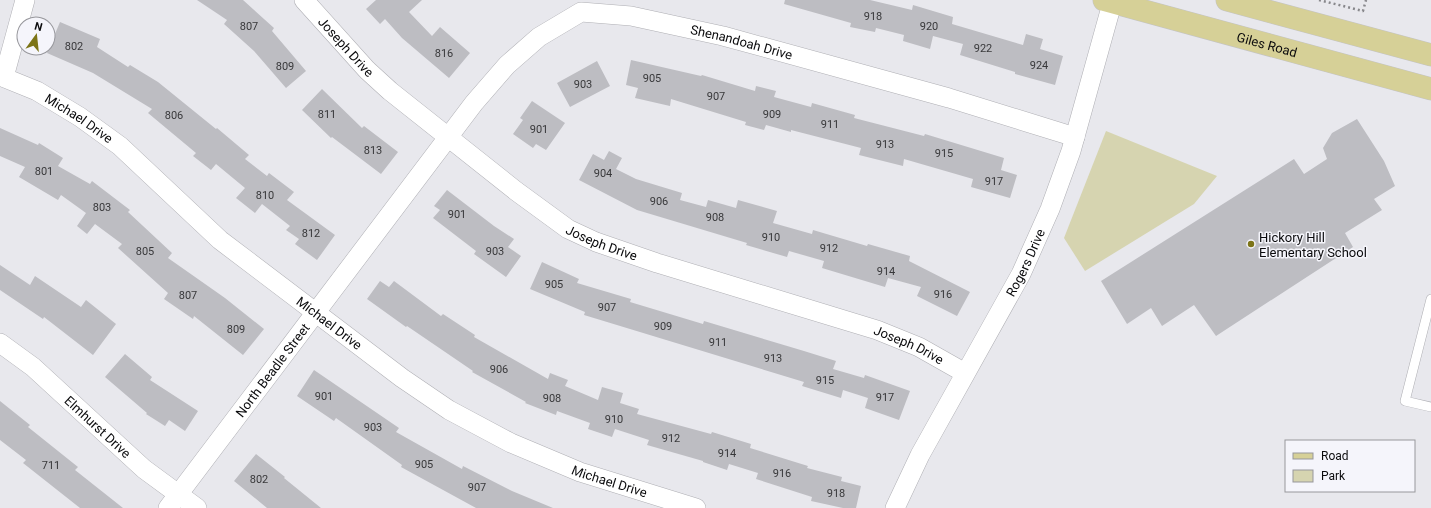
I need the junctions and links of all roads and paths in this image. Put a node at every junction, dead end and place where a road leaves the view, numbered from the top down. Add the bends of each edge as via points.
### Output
1 (25, 0) edge
2 (304, 0) edge
3 (1228, 0) edge
4 (1319, 0) edge
5 (1366, 0) edge
6 (1109, 1) edge
7 (1431, 55) edge
8 (2, 76) edge
9 (1431, 89) edge
10 (448, 137) junction
11 (1075, 137) junction
12 (1431, 299) edge
13 (316, 312) junction
14 (0, 343) edge
15 (964, 373) junction
16 (1431, 407) edge
17 (173, 501) edge
18 (197, 508) edge
19 (696, 508) edge
20 (895, 508) edge

1 - 8 street
2 - 10 street, Joseph Drive via 367,70
3 - 7 main road
4 - 5 path via 1363,11
6 - 9 main road, Giles Road
6 - 11 street, Rogers Drive
8 - 13 street, Michael Drive via 37,91 80,117 120,146 220,240
10 - 11 street, Shenandoah Drive via 474,102 507,65 539,37 581,12 630,16 723,36 949,98
10 - 13 street, North Beadle Street
10 - 15 street, Joseph Drive via 568,229 596,242 877,330 919,347
11 - 15 street, Rogers Drive via 1050,208 1021,274
12 - 16 lane via 1405,401
13 - 17 street, North Beadle Street
13 - 19 street, Michael Drive via 402,378 449,410 510,443 580,472
14 - 17 street, Elmhurst Drive via 33,367 144,469
15 - 20 street, Rogers Drive
17 - 18 street, Elmhurst Drive

